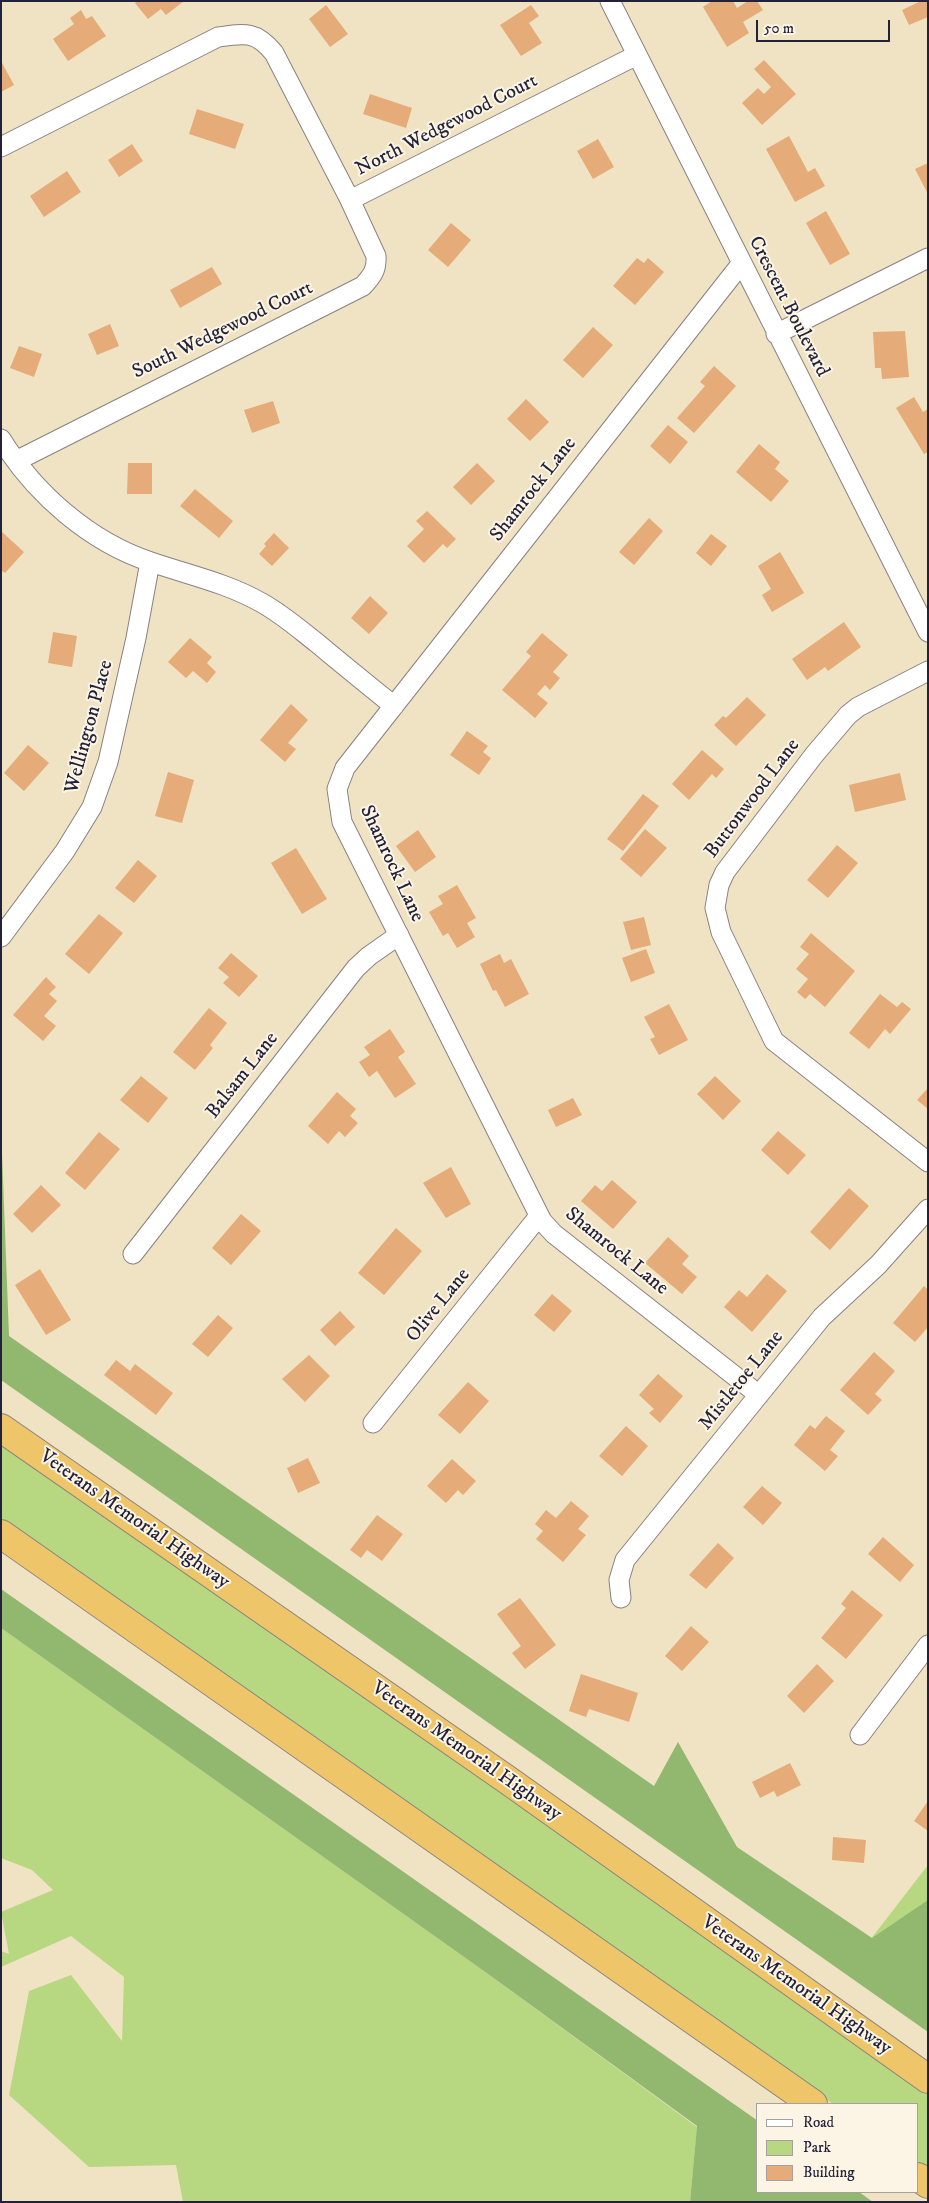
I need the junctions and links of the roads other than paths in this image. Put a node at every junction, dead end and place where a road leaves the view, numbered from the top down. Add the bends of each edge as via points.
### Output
1 (614, 2) edge
2 (637, 55) junction
3 (1, 148) edge
4 (350, 200) junction
5 (928, 258) edge
6 (741, 264) junction
7 (776, 334) junction
8 (1, 439) edge
9 (16, 461) junction
10 (150, 562) junction
11 (928, 632) edge
12 (928, 671) edge
13 (394, 706) junction
14 (399, 935) junction
15 (1, 937) edge
16 (928, 1162) edge
17 (928, 1209) edge
18 (539, 1216) junction
19 (133, 1254) dead end
20 (759, 1395) junction
21 (373, 1423) dead end
22 (1, 1428) edge
23 (1, 1534) edge
24 (621, 1598) dead end
25 (928, 1645) edge
26 (860, 1735) dead end
27 (928, 2079) edge
28 (812, 2103) edge

1 - 2 street, Crescent Boulevard
2 - 4 street, North Wedgewood Court
2 - 6 street, Crescent Boulevard
3 - 4 street, North Wedgewood Court via 218,37 248,34 266,43 274,54
4 - 9 street, South Wedgewood Court via 376,256 375,272 363,286
5 - 7 street
6 - 7 street, Crescent Boulevard
6 - 13 street, Shamrock Lane
7 - 11 street, Crescent Boulevard
8 - 9 street
9 - 10 street via 66,514 116,547
10 - 13 street via 210,580 278,612
10 - 15 street, Wellington Place via 108,762 92,807 65,851
12 - 16 street, Buttonwood Lane via 848,715 725,872 715,908 721,932 774,1041
13 - 14 street, Shamrock Lane via 345,768 337,789 342,822
14 - 18 street, Shamrock Lane
14 - 19 street, Balsam Lane via 356,968
17 - 20 street, Mistletoe Lane via 878,1265 822,1317
18 - 20 street, Shamrock Lane via 554,1234
18 - 21 street, Olive Lane
20 - 24 street, Mistletoe Lane via 625,1560 619,1580
22 - 27 highway, Veterans Memorial Highway via 509,1781
23 - 28 highway
25 - 26 street

